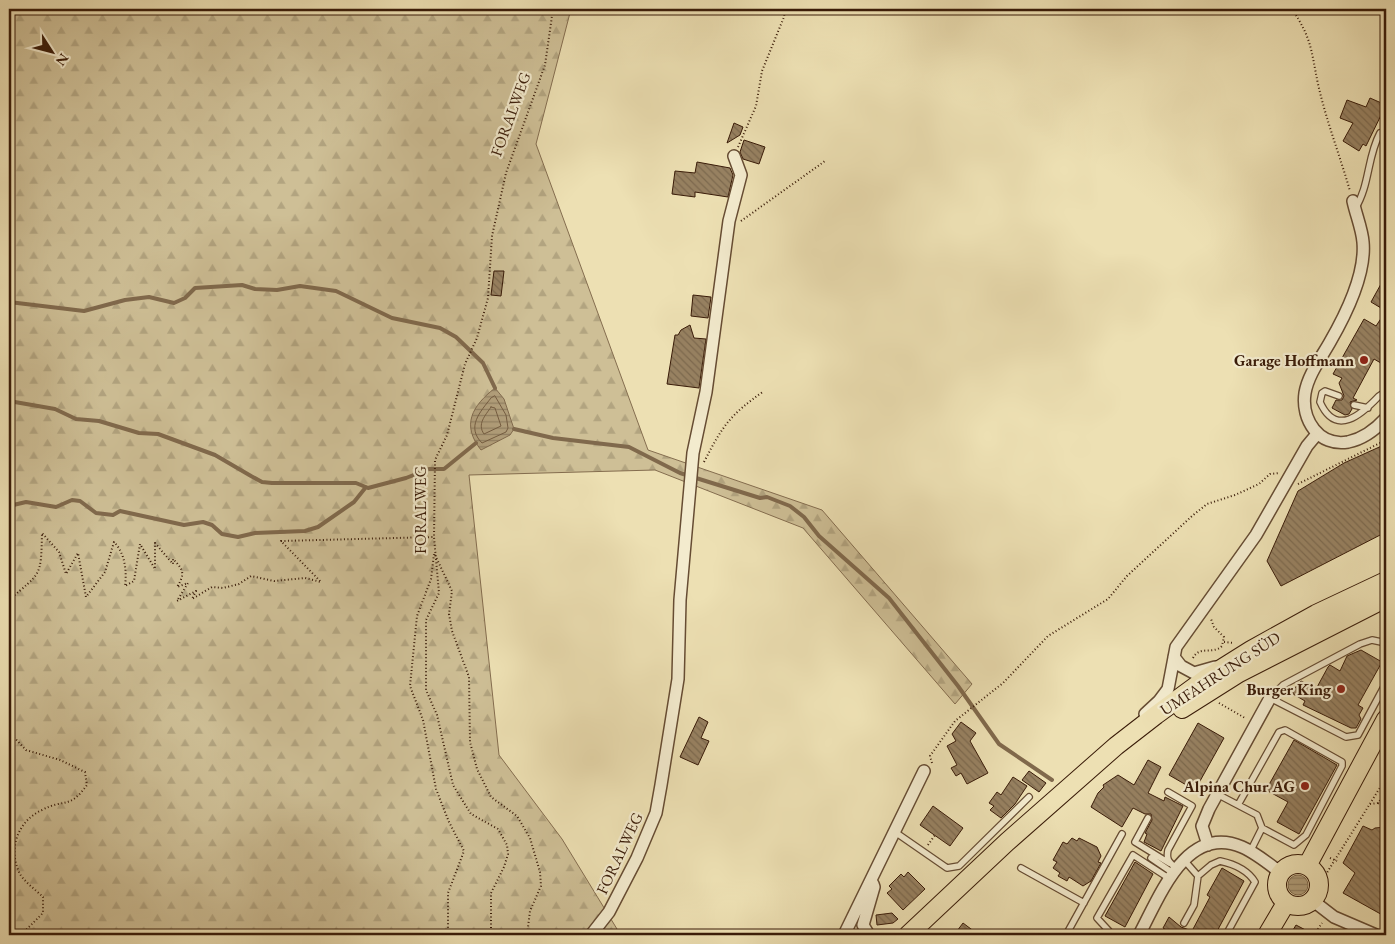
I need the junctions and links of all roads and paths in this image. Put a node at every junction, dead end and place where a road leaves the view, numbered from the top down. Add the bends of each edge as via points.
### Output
1 (552, 9) edge
2 (785, 9) edge
3 (1292, 9) edge
4 (1380, 133) dead end
5 (734, 156) joint
6 (825, 161) dead end
7 (1354, 205) junction
8 (728, 230) junction
9 (764, 391) dead end
10 (1339, 396) dead end
11 (1386, 398) edge
12 (1354, 405) dead end
13 (1368, 408) junction
14 (1386, 418) edge
15 (1317, 434) junction
16 (1386, 440) edge
17 (693, 471) junction
18 (1281, 474) dead end
19 (1294, 483) dead end
20 (434, 537) junction
21 (434, 552) junction
22 (1386, 581) edge
23 (1386, 598) edge
24 (9, 600) edge
25 (1386, 608) edge
26 (1346, 617) junction
27 (1211, 618) dead end
28 (1386, 643) edge
29 (1174, 657) junction
30 (1191, 663) dead end
31 (1230, 663) junction
32 (1386, 682) edge
33 (1270, 698) junction
34 (1215, 700) dead end
35 (1386, 719) edge
36 (1256, 724) junction
37 (9, 732) edge
38 (1116, 746) junction
39 (928, 767) joint
40 (1386, 768) edge
41 (1386, 778) edge
42 (1382, 785) junction
43 (1069, 789) junction
44 (1168, 792) dead end
45 (1386, 792) edge
46 (1217, 794) junction
47 (1028, 797) dead end
48 (1378, 803) junction
49 (1370, 804) junction
50 (1238, 805) junction
51 (1386, 808) edge
52 (1148, 818) dead end
53 (1262, 828) junction
54 (895, 832) junction
55 (1122, 834) dead end
56 (935, 835) dead end
57 (1208, 845) junction
58 (923, 851) junction
59 (1250, 852) junction
60 (1151, 858) dead end
61 (1330, 858) dead end
62 (1337, 861) junction
63 (1307, 866) junction
64 (1021, 868) dead end
65 (1174, 868) junction
66 (1281, 873) junction
67 (1198, 876) junction
68 (871, 882) junction
69 (1319, 888) junction
70 (1286, 902) junction
71 (1084, 903) junction
72 (1328, 919) junction
73 (1184, 922) dead end
74 (1332, 929) dead end
75 (1109, 931) dead end
76 (1270, 934) edge
77 (21, 935) edge
78 (448, 935) edge
79 (491, 935) edge
80 (527, 935) edge
81 (553, 935) edge
82 (578, 935) edge
83 (591, 935) edge
84 (844, 935) edge
85 (869, 935) edge
86 (908, 935) edge
87 (1066, 935) edge
88 (1139, 935) edge
89 (1226, 935) edge
90 (1314, 935) edge
91 (1333, 935) edge
92 (1376, 935) edge

1 - 20 path, FORALWEG via 545,65 506,173 492,236 488,298 447,435 435,462
2 - 5 path via 762,71 756,106
3 - 7 path via 1307,32 1318,84
4 - 7 lane via 1372,150 1365,189
5 - 8 street, FORALWEG via 741,175
6 - 8 path
7 - 15 street via 1363,242 1359,272 1347,311 1305,393 1308,422
8 - 17 street, FORALWEG via 706,392 693,453
9 - 17 path via 724,424 703,465
10 - 13 lane via 1325,391 1320,397 1322,406 1337,420 1358,417
11 - 13 lane via 1382,394
12 - 13 lane
14 - 15 street via 1367,434 1347,442 1326,439
15 - 29 street via 1256,535 1176,647
16 - 19 path via 1299,485
17 - 83 street, FORALWEG via 680,600 678,679 656,813 623,887
18 - 39 path via 1270,474 1235,495 1207,504 1127,576 1108,598 1048,636 1003,683 955,721 930,756
20 - 21 path, FORALWEG
20 - 24 path via 281,541 321,582 305,578 274,581 251,576 239,584 212,587 192,598 196,591 177,601 188,583 177,587 184,574 183,569 173,559 173,564 155,543 155,569 140,544 134,581 125,586 127,570 114,542 106,572 86,597 78,553 66,574 59,552 42,533 41,567 34,582
21 - 78 path via 431,579 416,616 410,686 423,720 436,790 464,851 448,893
21 - 79 path, FORALWEG via 438,593 426,620 426,690 437,715 453,786 471,814 498,829 507,845 504,867 492,893
21 - 80 path via 452,591 449,614 452,631 469,677 470,742 476,769 491,797 517,816 530,838 540,872 541,886 530,911
22 - 31 main road, UMFAHRUNG SÜD via 1316,614
23 - 26 main road, UMFAHRUNG SÜD
25 - 26 main road
26 - 43 main road, UMFAHRUNG SÜD via 1239,674 1170,717
27 - 30 path via 1224,642 1219,649 1196,652
28 - 33 lane via 1372,640 1360,644 1283,685
29 - 31 street via 1181,666 1194,673
29 - 38 street via 1168,689 1127,729
31 - 38 main road, UMFAHRUNG SÜD
32 - 33 lane via 1358,735 1346,737
33 - 36 street
34 - 36 path
35 - 63 main road
36 - 46 street
37 - 77 path via 26,750 60,760 85,772 87,785 77,799 41,810 22,825 13,851 19,873 44,897 44,913
38 - 43 main road, UMFAHRUNG SÜD
39 - 54 street
40 - 42 path
41 - 42 path
42 - 49 path
43 - 86 main road, UMFAHRUNG SÜD via 990,857
44 - 65 lane via 1192,806 1168,850 1167,857
45 - 48 path
46 - 50 lane
46 - 57 street via 1202,826
47 - 58 lane via 958,866 947,868
48 - 49 path
48 - 51 path
49 - 62 path
50 - 53 lane via 1258,814
50 - 53 lane via 1279,732 1285,730 1342,762 1306,835 1294,845
52 - 65 lane via 1135,842
53 - 59 lane
54 - 58 lane
54 - 68 street
55 - 71 lane
56 - 58 path
57 - 59 street via 1229,843
57 - 65 street
59 - 66 street
60 - 65 lane
61 - 62 path
62 - 69 path
63 - 66 main road via 1290,866
63 - 69 main road via 1316,875
64 - 71 lane
65 - 67 lane
65 - 75 lane via 1133,854 1097,918
65 - 88 street
66 - 70 main road via 1278,892
67 - 73 lane via 1194,904
67 - 89 lane via 1220,861 1241,868 1255,882
68 - 84 street
68 - 85 street via 874,887 863,925
69 - 70 main road via 1300,906
69 - 72 street
70 - 76 main road
71 - 87 lane
72 - 90 path
72 - 92 street
74 - 91 path
81 - 82 path via 561,930

